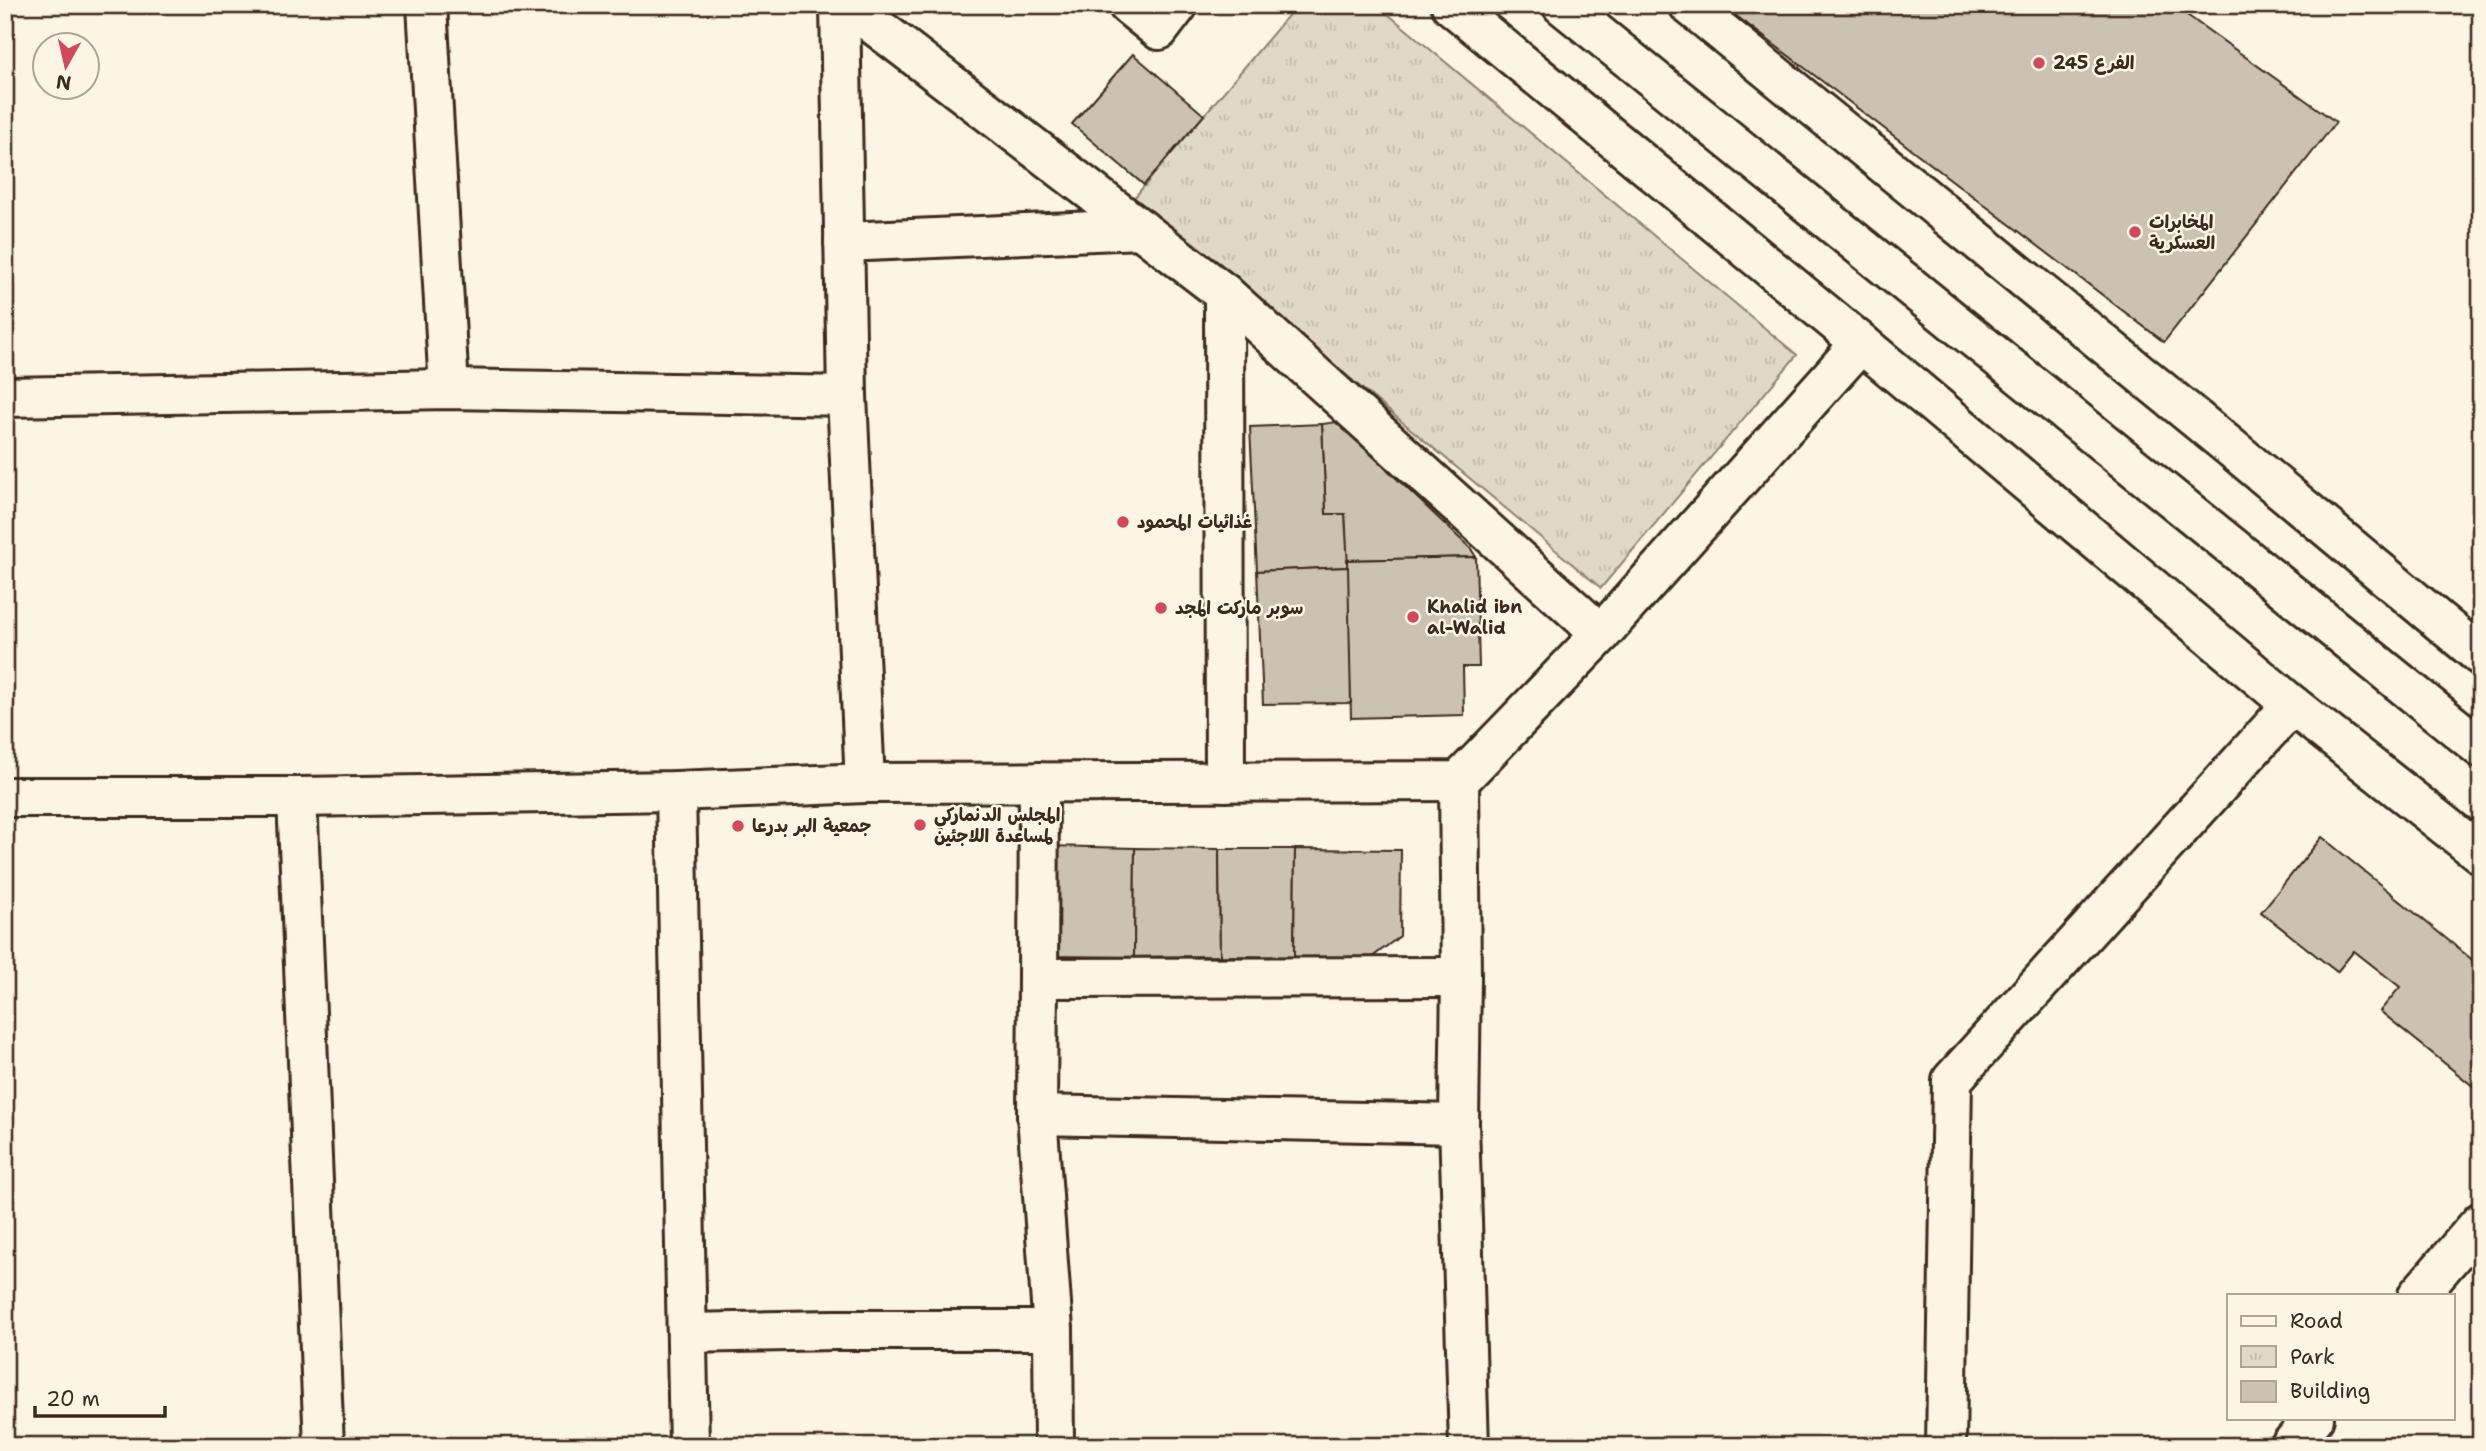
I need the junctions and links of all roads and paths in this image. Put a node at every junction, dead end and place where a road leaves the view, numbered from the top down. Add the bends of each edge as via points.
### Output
1 (427, 5) edge
2 (840, 5) edge
3 (848, 5) edge
4 (1128, 5) edge
5 (1178, 5) edge
6 (1451, 5) edge
7 (1689, 5) edge
8 (1565, 6) edge
9 (1141, 229) junction
10 (844, 242) junction
11 (1224, 293) junction
12 (1861, 344) junction
13 (449, 389) junction
14 (847, 396) junction
15 (5, 397) edge
16 (1601, 635) junction
17 (2481, 656) edge
18 (2292, 705) junction
19 (2481, 748) edge
20 (1459, 781) junction
21 (1040, 782) junction
22 (1225, 782) junction
23 (865, 783) junction
24 (676, 791) junction
25 (5, 797) edge
26 (297, 797) junction
27 (2481, 854) edge
28 (1461, 977) junction
29 (1038, 978) junction
30 (1037, 1115) junction
31 (1459, 1124) junction
32 (2481, 1222) edge
33 (2419, 1294) edge
34 (1054, 1330) junction
35 (687, 1333) junction
36 (2312, 1420) edge
37 (324, 1446) edge
38 (689, 1446) edge
39 (1054, 1446) edge
40 (1469, 1446) edge
41 (1946, 1446) edge
42 (2290, 1446) edge

1 - 13 street
2 - 10 street
3 - 9 street
4 - 5 street via 1159,30
6 - 12 street
7 - 17 street
8 - 19 street
9 - 10 street
9 - 11 street
10 - 14 street
11 - 16 street
11 - 22 street
12 - 16 street
12 - 18 street
13 - 14 street
13 - 15 street
14 - 23 street
16 - 20 street
18 - 27 street
18 - 41 street via 1952,1080
20 - 22 street
20 - 28 street
21 - 22 street
21 - 23 street
21 - 29 street
23 - 24 street
24 - 26 street
24 - 35 street
25 - 26 street
26 - 37 street
28 - 29 street
28 - 31 street
29 - 30 street
30 - 31 street
30 - 34 street
31 - 40 street
32 - 33 street
34 - 35 street
34 - 39 street
35 - 38 street
36 - 42 street

